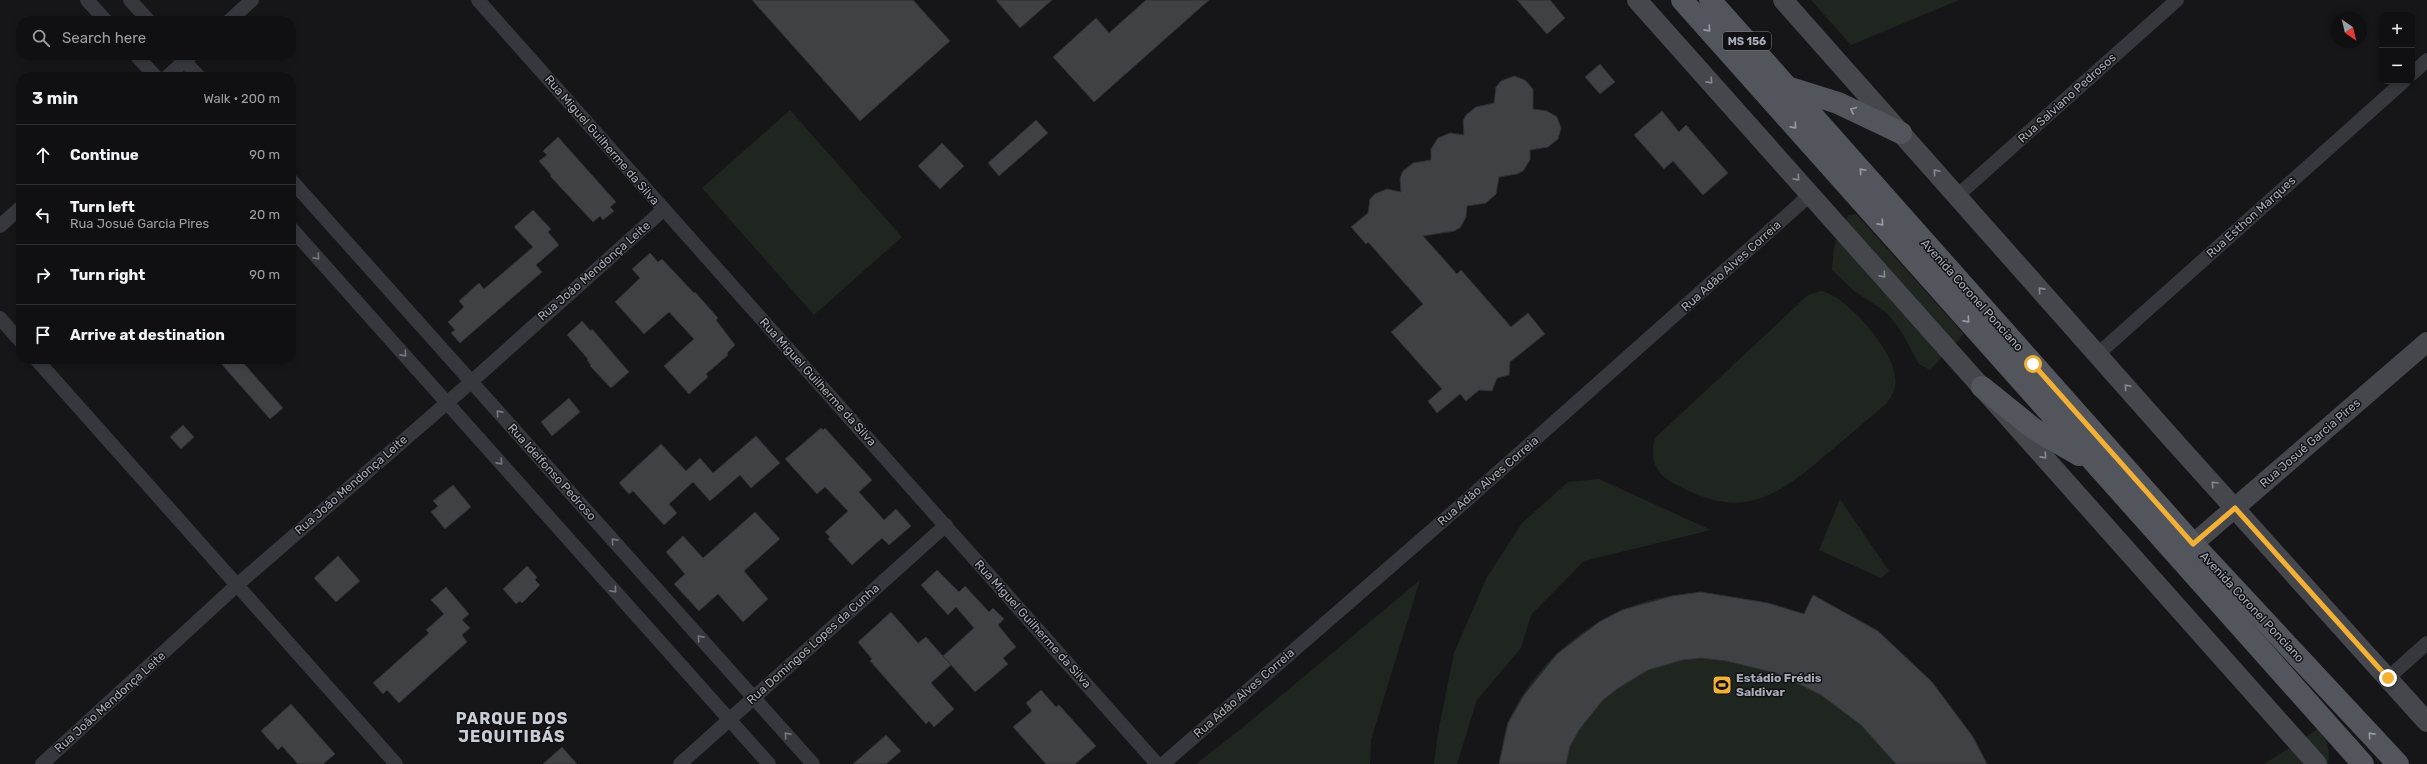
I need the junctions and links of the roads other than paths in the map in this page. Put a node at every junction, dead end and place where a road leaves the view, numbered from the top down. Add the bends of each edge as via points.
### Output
1 (87, 0) edge
2 (130, 0) edge
3 (252, 0) edge
4 (478, 0) edge
5 (1637, 0) edge
6 (1682, 0) edge
7 (1710, 0) edge
8 (1783, 0) edge
9 (2177, 0) edge
10 (101, 16) edge
11 (144, 16) edge
12 (234, 16) edge
13 (141, 60) edge
14 (182, 60) edge
15 (187, 60) edge
16 (2427, 60) edge
17 (2415, 71) edge
18 (151, 72) edge
19 (172, 72) edge
20 (196, 72) edge
21 (2401, 84) edge
22 (1787, 87) junction
23 (1900, 133) junction
24 (296, 186) edge
25 (1811, 194) junction
26 (1957, 196) junction
27 (663, 210) junction
28 (16, 212) edge
29 (0, 226) edge
30 (296, 234) edge
31 (0, 318) edge
32 (16, 336) edge
33 (2427, 342) edge
34 (2098, 354) junction
35 (40, 364) edge
36 (471, 382) junction
37 (1982, 387) junction
38 (446, 402) junction
39 (2096, 465) junction
40 (2235, 508) junction
41 (946, 525) junction
42 (2193, 544) junction
43 (237, 585) junction
44 (2427, 643) edge
45 (2388, 678) junction
46 (753, 697) junction
47 (730, 719) junction
48 (2427, 722) edge
49 (42, 764) edge
50 (396, 764) edge
51 (680, 764) edge
52 (769, 764) edge
53 (813, 764) edge
54 (1158, 764) edge
55 (1163, 764) edge
56 (2316, 764) edge
57 (2363, 764) edge
58 (2398, 764) edge

1 - 10 street
2 - 11 street
3 - 12 street
4 - 27 street, Rua Miguel Guilherme da Silva
5 -> 25 main road
6 -> 39 main road
7 - 22 main road, Avenida Coronel Ponciano / MS 156
8 - 23 main road
9 - 26 street, Rua Salviano Pedrosos
13 - 18 street
14 - 19 street
15 - 20 street
16 - 17 street
21 - 34 street, Rua Esthon Marques
23 -> 22 main road via 1838,104
42 -> 22 main road, Avenida Coronel Ponciano / MS 156
26 -> 23 main road
24 - 36 street, Rua Idelfonso Pedroso
25 -> 37 main road
25 - 55 street, Rua Adão Alves Correia via 1460,506
34 -> 26 main road
27 - 36 street, Rua João Mendonça Leite
27 - 41 street, Rua Miguel Guilherme da Silva
28 - 29 street
30 -> 38 street
31 - 32 street
33 - 40 main road, Rua Josué Garcia Pires
40 -> 34 main road
35 - 43 street
36 - 38 street, Rua João Mendonça Leite
46 -> 36 street, Rua Idelfonso Pedroso
37 - 39 main road via 2034,428
37 -> 56 main road
38 - 43 street, Rua João Mendonça Leite
38 -> 47 street
39 - 57 main road
40 - 42 main road, Rua Josué Garcia Pires
40 - 45 main road
41 - 46 street, Rua Domingos Lopes da Cunha
41 - 54 street, Rua Miguel Guilherme da Silva
58 -> 42 main road, Avenida Coronel Ponciano / MS 156
43 - 49 street, Rua João Mendonça Leite
43 - 50 street
44 - 45 street
45 - 48 main road
46 - 47 street, Rua Domingos Lopes da Cunha
53 -> 46 street, Rua Idelfonso Pedroso
47 - 51 street, Rua Domingos Lopes da Cunha
47 - 52 street

